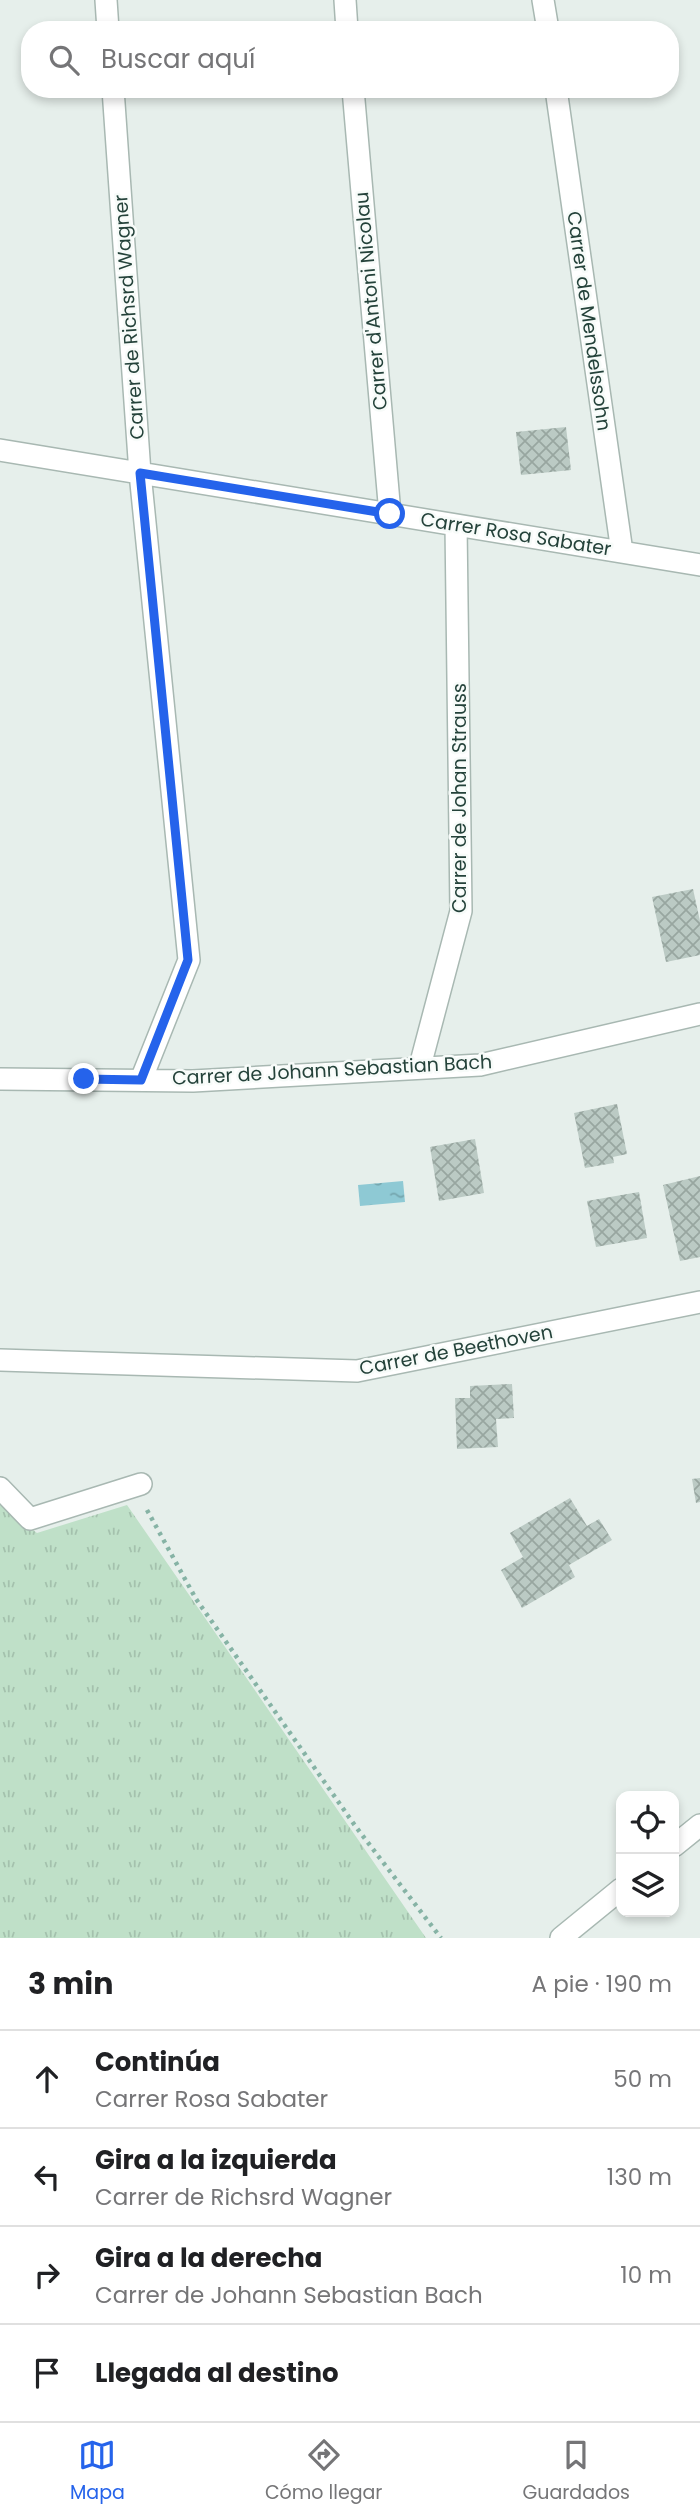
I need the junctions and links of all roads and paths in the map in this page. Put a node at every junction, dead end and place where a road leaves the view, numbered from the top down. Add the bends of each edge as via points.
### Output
1 (106, 0) edge
2 (345, 0) edge
3 (543, 0) edge
4 (107, 21) edge
5 (346, 21) edge
6 (546, 21) edge
7 (114, 98) edge
8 (354, 98) edge
9 (557, 98) edge
10 (0, 450) edge
11 (140, 473) junction
12 (390, 514) junction
13 (456, 525) junction
14 (622, 552) junction
15 (700, 565) edge
16 (700, 1014) edge
17 (420, 1066) junction
18 (0, 1079) edge
19 (141, 1080) junction
20 (700, 1302) edge
21 (0, 1360) edge
22 (141, 1484) joint
23 (0, 1488) edge
24 (700, 1825) edge
25 (679, 1842) edge
26 (616, 1893) edge
27 (441, 1938) edge
28 (561, 1938) edge

1 - 4 street
2 - 5 street
3 - 6 street
7 - 11 street, Carrer de Richsrd Wagner
8 - 12 street, Carrer d'Antoni Nicolau
9 - 14 street, Carrer de Mendelssohn
10 - 11 street, Carrer Rosa Sabater
11 - 12 street, Carrer Rosa Sabater
11 - 19 street, Carrer de Richsrd Wagner via 188,960
12 - 13 street, Carrer Rosa Sabater
13 - 14 street, Carrer Rosa Sabater
13 - 17 street, Carrer de Johan Strauss via 461,911
14 - 15 street, Carrer Rosa Sabater
16 - 17 street, Carrer de Johann Sebastian Bach via 480,1065
17 - 19 street, Carrer de Johann Sebastian Bach via 193,1081
18 - 19 street, Carrer de Johann Sebastian Bach
20 - 21 street, Carrer de Beethoven via 357,1371
22 - 23 street via 30,1519
22 - 27 path via 148,1517 197,1599 356,1827
24 - 25 street
26 - 28 street

